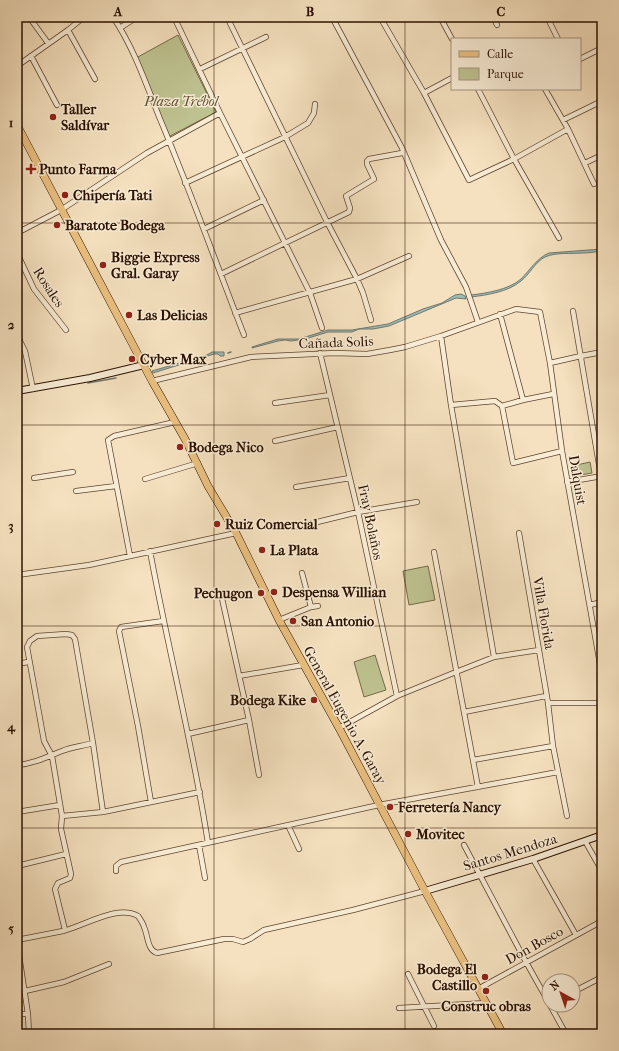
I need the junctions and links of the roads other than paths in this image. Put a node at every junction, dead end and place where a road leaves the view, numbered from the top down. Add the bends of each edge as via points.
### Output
1 (29, 17) edge
2 (84, 17) edge
3 (113, 17) edge
4 (137, 17) edge
5 (174, 17) edge
6 (227, 17) edge
7 (332, 17) edge
8 (380, 17) edge
9 (440, 17) edge
10 (493, 17) edge
11 (547, 17) edge
12 (497, 24) dead end
13 (120, 28) junction
14 (68, 30) junction
15 (266, 37) dead end
16 (451, 38) edge
17 (558, 38) edge
18 (48, 43) junction
19 (602, 48) edge
20 (242, 49) junction
21 (31, 56) junction
22 (581, 58) edge
23 (17, 66) edge
24 (200, 69) junction
25 (451, 79) edge
26 (95, 80) dead end
27 (479, 90) edge
28 (546, 90) edge
29 (424, 93) junction
30 (602, 101) edge
31 (315, 104) dead end
32 (57, 105) dead end
33 (220, 113) junction
34 (563, 120) junction
35 (17, 125) edge
36 (568, 129) junction
37 (285, 137) junction
38 (169, 140) junction
39 (402, 153) junction
40 (602, 154) edge
41 (243, 156) junction
42 (514, 159) junction
43 (585, 163) junction
44 (186, 184) junction
45 (594, 184) dead end
46 (264, 200) junction
47 (61, 210) junction
48 (326, 222) junction
49 (204, 229) junction
50 (17, 233) edge
51 (560, 238) dead end
52 (285, 242) junction
53 (17, 253) edge
54 (409, 256) dead end
55 (221, 274) junction
56 (357, 279) junction
57 (310, 293) junction
58 (573, 311) dead end
59 (540, 312) joint
60 (235, 313) junction
61 (500, 314) junction
62 (371, 320) dead end
63 (478, 322) junction
64 (322, 328) dead end
65 (66, 330) dead end
66 (17, 335) edge
67 (244, 335) dead end
68 (441, 336) junction
69 (602, 352) edge
70 (320, 353) junction
71 (581, 356) junction
72 (550, 363) junction
73 (144, 365) junction
74 (152, 381) junction
75 (33, 389) junction
76 (17, 391) edge
77 (553, 394) junction
78 (330, 395) junction
79 (523, 400) junction
80 (275, 403) dead end
81 (451, 405) junction
82 (502, 406) junction
83 (175, 422) junction
84 (338, 427) junction
85 (275, 441) dead end
86 (562, 451) junction
87 (198, 463) junction
88 (73, 472) dead end
89 (602, 476) edge
90 (34, 478) dead end
91 (350, 478) junction
92 (145, 479) dead end
93 (568, 482) junction
94 (602, 482) edge
95 (116, 486) junction
96 (296, 488) dead end
97 (76, 491) dead end
98 (417, 502) dead end
99 (358, 512) junction
100 (297, 527) dead end
101 (519, 533) dead end
102 (236, 534) junction
103 (150, 551) junction
104 (434, 552) dead end
105 (130, 556) junction
106 (302, 573) dead end
107 (17, 575) edge
108 (221, 594) dead end
109 (602, 602) edge
110 (590, 605) junction
111 (318, 606) dead end
112 (311, 607) junction
113 (279, 620) junction
114 (163, 621) junction
115 (539, 650) junction
116 (494, 657) junction
117 (28, 662) junction
118 (17, 664) edge
119 (303, 665) junction
120 (456, 672) junction
121 (602, 675) edge
122 (239, 676) junction
123 (396, 696) junction
124 (546, 696) junction
125 (548, 703) junction
126 (602, 703) edge
127 (464, 712) junction
128 (249, 720) junction
129 (339, 728) junction
130 (188, 734) junction
131 (93, 744) junction
132 (553, 746) junction
133 (52, 756) junction
134 (473, 760) junction
135 (17, 765) edge
136 (558, 772) junction
137 (259, 776) dead end
138 (478, 787) junction
139 (200, 792) junction
140 (151, 802) junction
141 (60, 805) junction
142 (379, 805) junction
143 (17, 812) edge
144 (103, 812) junction
145 (62, 816) junction
146 (567, 816) dead end
147 (288, 825) junction
148 (602, 835) edge
149 (586, 841) junction
150 (208, 843) junction
151 (199, 845) junction
152 (464, 845) dead end
153 (299, 849) dead end
154 (66, 854) junction
155 (533, 859) junction
156 (17, 866) edge
157 (116, 871) dead end
158 (602, 871) edge
159 (480, 875) junction
160 (205, 878) dead end
161 (425, 891) junction
162 (602, 921) edge
163 (64, 930) junction
164 (576, 935) junction
165 (17, 941) edge
166 (526, 962) junction
167 (109, 964) dead end
168 (408, 974) dead end
169 (602, 977) edge
170 (581, 988) edge
171 (478, 989) junction
172 (541, 989) edge
173 (25, 991) junction
174 (486, 1003) junction
175 (424, 1007) junction
176 (399, 1008) dead end
177 (554, 1013) edge
178 (17, 1014) edge
179 (28, 1014) junction
180 (434, 1026) dead end
181 (602, 1031) edge
182 (30, 1034) edge
183 (503, 1034) edge
184 (566, 1034) edge
185 (596, 1034) edge

1 - 18 street
2 - 14 street
3 - 13 street
4 - 13 street
5 - 24 street
6 - 20 street
7 - 39 street
8 - 29 street
9 - 16 street
10 - 12 street
11 - 17 street
13 - 38 street via 136,58
14 - 18 street
14 - 26 street
15 - 20 street
18 - 21 street
19 - 22 street
20 - 24 street
20 - 37 street
21 - 23 street
21 - 32 street
24 - 33 street
25 - 29 street
27 - 42 street
28 - 34 street
29 - 42 street via 468,180
30 - 34 street
31 - 37 street via 311,120
33 - 38 street
33 - 41 street
34 - 36 street
35 - 47 main road, General Eugenio A. Garay
36 - 42 street
36 - 43 street
37 - 41 street
37 - 48 street
38 - 44 street
38 - 47 street
39 - 48 street via 368,160 367,164 374,179 346,196 349,212
39 - 63 street via 441,240 466,287
40 - 43 street
41 - 44 street
41 - 46 street
42 - 51 street
43 - 45 street
44 - 49 street
46 - 49 street
46 - 52 street
47 - 50 street
47 - 73 main road, General Eugenio A. Garay
48 - 52 street
48 - 56 street
49 - 55 street
52 - 55 street
52 - 57 street
53 - 65 street, Rosales via 34,289
54 - 56 street
55 - 60 street
56 - 57 street
56 - 62 street
57 - 60 street
57 - 64 street
58 - 71 street
59 - 61 street, Cañada Solis via 516,309
59 - 72 street, Dalquist
60 - 67 street
61 - 63 street, Cañada Solis
61 - 79 street
63 - 68 street, Cañada Solis
66 - 75 street via 26,351
68 - 70 street, Cañada Solis via 405,347 367,354
68 - 81 street
69 - 71 street
70 - 74 street, Cañada Solis via 252,357
70 - 78 street, Fray Bolaños
71 - 72 street
71 - 89 street
72 - 77 street, Dalquist
73 - 74 main road, General Eugenio A. Garay
73 - 75 street
74 - 83 main road, General Eugenio A. Garay
75 - 76 street
77 - 79 street
77 - 86 street, Dalquist
78 - 80 street
78 - 84 street, Fray Bolaños
79 - 82 street
81 - 82 street via 495,401
81 - 116 street
82 - 86 street via 512,462
83 - 87 main road, General Eugenio A. Garay
83 - 95 street via 110,438 108,442
84 - 85 street
84 - 91 street, Fray Bolaños
86 - 93 street, Dalquist
87 - 92 street
87 - 102 main road, General Eugenio A. Garay via 208,486
88 - 90 street
89 - 93 street
89 - 94 street
91 - 96 street
91 - 99 street, Fray Bolaños
93 - 110 street, Dalquist
95 - 97 street
95 - 105 street
98 - 99 street
99 - 100 street
99 - 123 street, Fray Bolaños
101 - 115 street, Villa Florida
102 - 103 street
102 - 113 main road, General Eugenio A. Garay
103 - 105 street
103 - 114 street
104 - 120 street
105 - 107 street
106 - 112 street
108 - 122 street
109 - 110 street
110 - 121 street, Dalquist
111 - 112 street
112 - 113 street
113 - 119 main road, General Eugenio A. Garay
114 - 130 street
114 - 140 street via 121,627 119,631
115 - 116 street
115 - 124 street, Villa Florida
116 - 120 street
117 - 118 street
117 - 131 street via 27,647 36,636 72,636
117 - 133 street via 44,742
119 - 122 street
119 - 129 main road, General Eugenio A. Garay
120 - 123 street
120 - 127 street
122 - 128 street
123 - 129 street
124 - 125 street, Villa Florida
124 - 127 street
125 - 126 street
125 - 132 street, Villa Florida
127 - 134 street
128 - 130 street
128 - 137 street
129 - 142 main road, General Eugenio A. Garay
130 - 139 street
131 - 133 street
131 - 144 street
132 - 134 street
132 - 136 street, Villa Florida
133 - 135 street
133 - 141 street
134 - 138 street
136 - 138 street
136 - 146 street, Villa Florida
138 - 142 street
139 - 140 street
139 - 150 street
140 - 144 street
141 - 143 street
141 - 145 street
142 - 147 street
142 - 161 main road, General Eugenio A. Garay
144 - 145 street
145 - 154 street via 61,829
147 - 150 street
147 - 153 street
148 - 149 street, Santos Mendoza
149 - 155 street, Santos Mendoza
149 - 158 street
150 - 151 street
151 - 157 street via 121,862 116,866
151 - 160 street
152 - 159 street
154 - 156 street
154 - 163 street via 71,876 58,883 55,889
155 - 159 street, Santos Mendoza
155 - 164 street
159 - 161 street, Santos Mendoza
159 - 166 street
161 - 163 street via 264,930 243,942 224,939 157,953 150,947 145,928 134,913 111,914
161 - 171 main road, General Eugenio A. Garay
162 - 164 street, Don Bosco
163 - 165 street
164 - 166 street, Don Bosco
165 - 173 street
166 - 171 street, Don Bosco
166 - 172 street
167 - 173 street via 64,982
168 - 175 street
169 - 170 street
171 - 174 main road, General Eugenio A. Garay
173 - 179 street
174 - 175 street
174 - 183 main road, General Eugenio A. Garay
175 - 176 street
175 - 180 street
177 - 184 street
178 - 179 street
179 - 182 street
181 - 185 street

